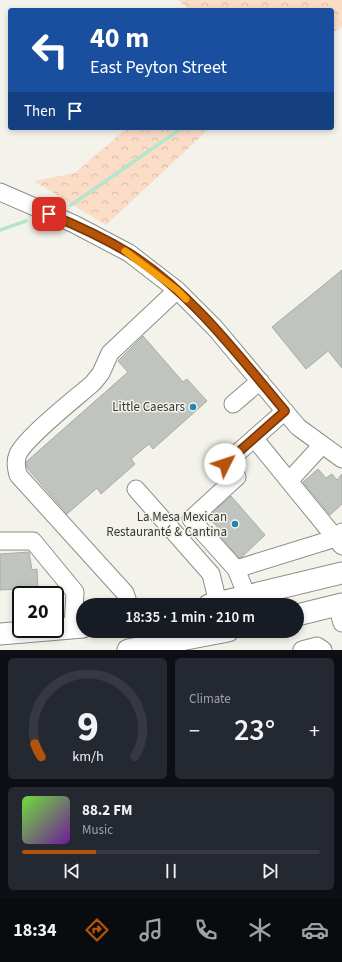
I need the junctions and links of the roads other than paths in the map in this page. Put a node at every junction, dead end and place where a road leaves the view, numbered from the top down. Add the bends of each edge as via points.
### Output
1 (0, 192) edge
2 (177, 290) junction
3 (260, 381) junction
4 (233, 404) dead end
5 (285, 411) junction
6 (254, 438) junction
7 (322, 445) junction
8 (342, 459) edge
9 (225, 464) dead end
10 (237, 477) dead end
11 (289, 481) junction
12 (136, 489) dead end
13 (340, 539) edge
14 (0, 541) edge
15 (236, 569) junction
16 (342, 574) edge
17 (246, 596) junction
18 (76, 598) edge
19 (127, 598) edge
20 (213, 598) edge
21 (238, 598) edge
22 (340, 611) edge
23 (304, 614) edge
24 (76, 627) edge
25 (0, 634) edge
26 (191, 638) edge
27 (128, 650) edge
28 (302, 650) edge
29 (323, 650) edge

1 - 2 street via 74,224 129,253
2 - 3 street via 215,328
2 - 19 street via 110,354 93,383 28,440 18,453 15,466 18,474 125,593
3 - 4 street
3 - 5 street
5 - 6 street
5 - 7 street via 298,426
6 - 9 street
6 - 11 street
7 - 8 street
7 - 11 street
10 - 15 street via 190,519
11 - 13 street
12 - 20 street via 211,574
13 - 15 street
14 - 18 street via 33,541 76,592
15 - 17 street
16 - 17 main road
17 - 21 main road
22 - 23 main road
24 - 25 main road
26 - 27 main road
28 - 29 street via 317,646

